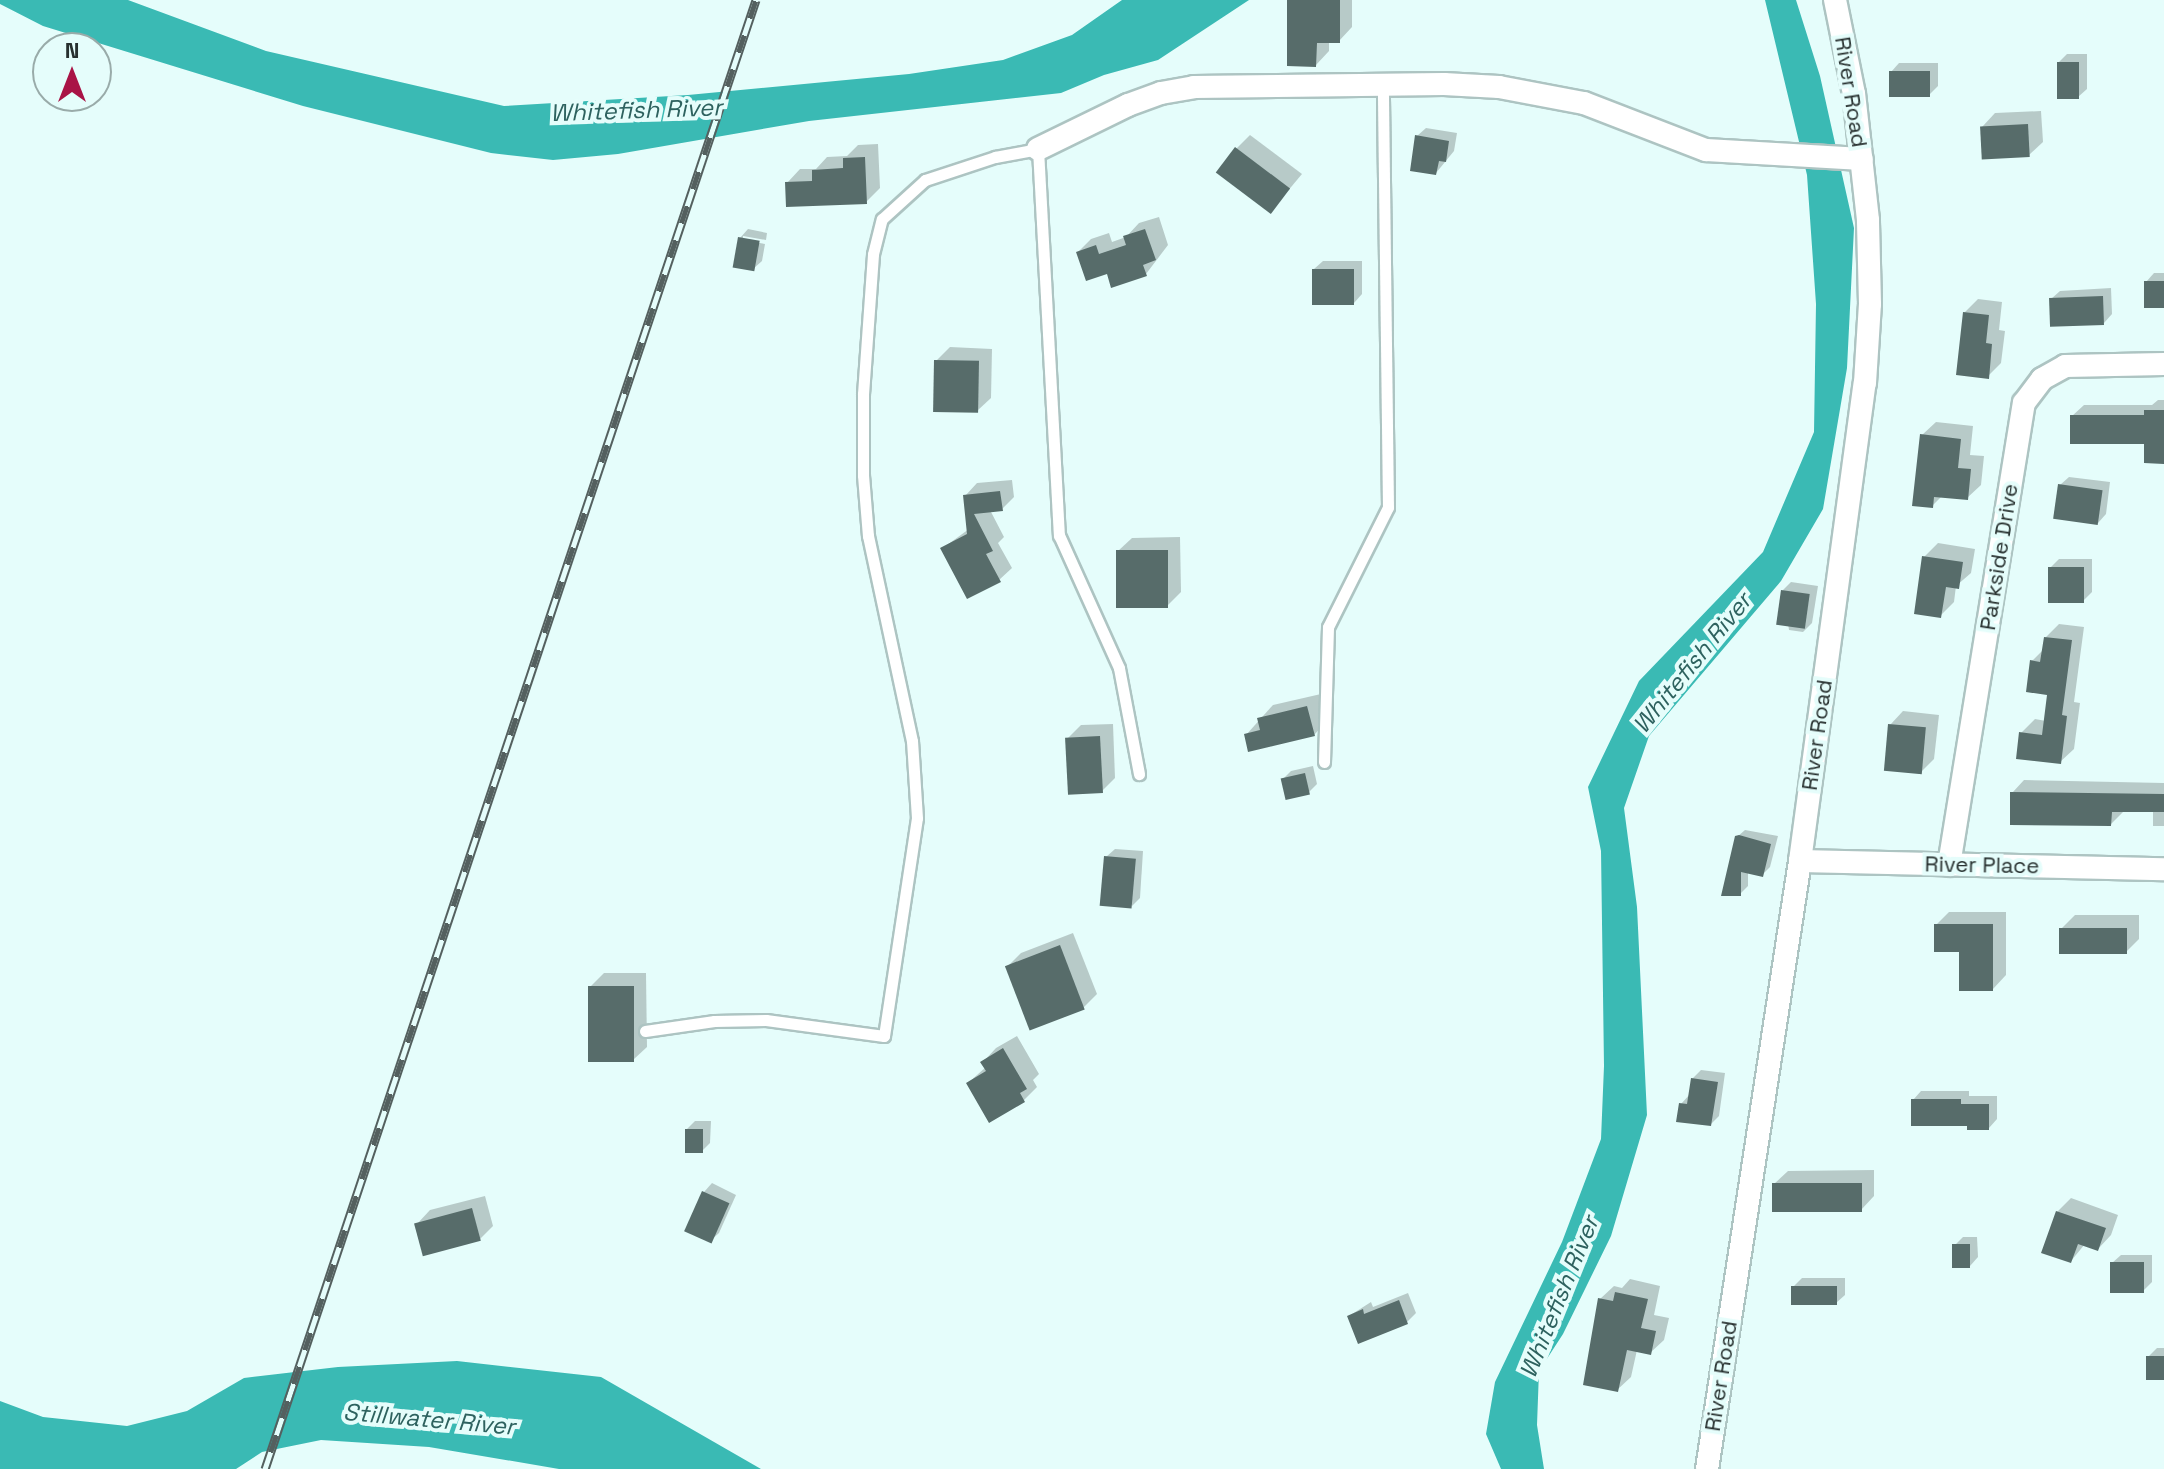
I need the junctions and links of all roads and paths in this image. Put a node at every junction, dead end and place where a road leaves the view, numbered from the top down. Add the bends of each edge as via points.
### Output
1 (1835, 0) edge
2 (1383, 85) junction
3 (1038, 149) junction
4 (1862, 159) junction
5 (2164, 364) edge
6 (1324, 762) dead end
7 (1139, 774) dead end
8 (1800, 861) junction
9 (1949, 865) junction
10 (2164, 869) edge
11 (645, 1031) dead end
12 (1707, 1469) edge

1 - 4 street, River Road
2 - 3 street via 1194,87 1161,93
2 - 4 street via 1444,84 1542,94 1584,103 1706,150
2 - 6 lane via 1388,507 1328,627
3 - 7 lane via 1059,535 1119,668
3 - 11 lane via 925,180 882,219 873,254 863,475 868,536 912,741 917,818 884,1036 766,1020
4 - 8 street, River Road via 1870,274 1865,383
5 - 9 street, Parkside Drive via 2065,366 2042,379 2024,403
8 - 9 street, River Place
8 - 12 street, River Road
9 - 10 street, River Place

